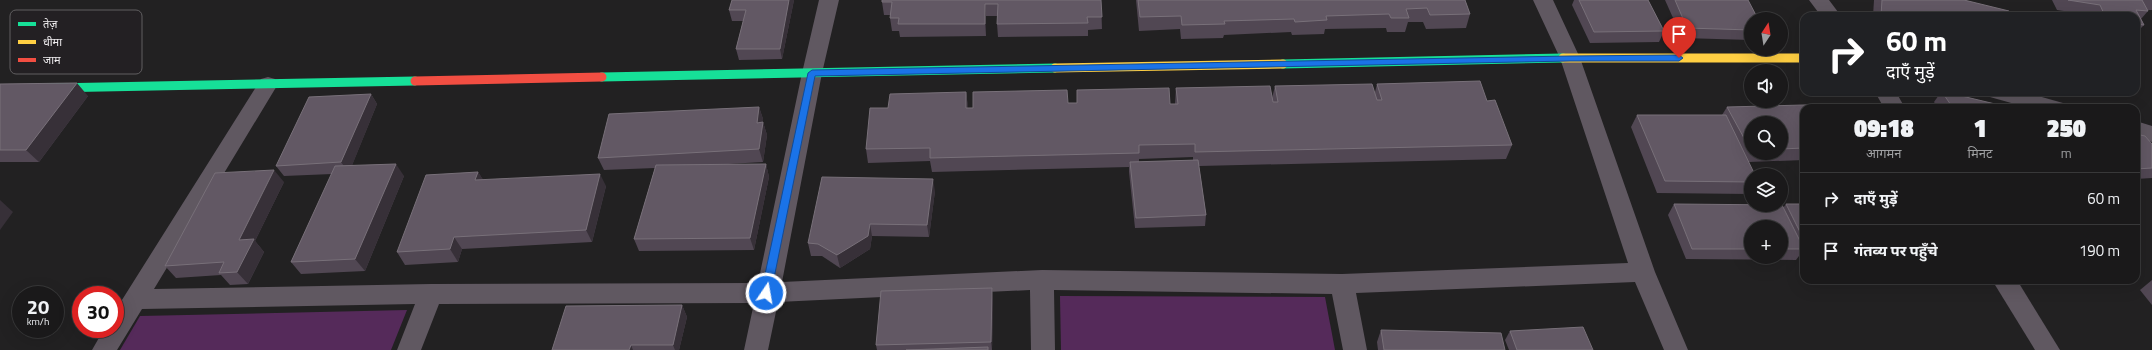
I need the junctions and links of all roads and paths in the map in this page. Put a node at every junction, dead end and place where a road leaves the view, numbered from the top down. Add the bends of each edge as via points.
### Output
1 (829, 0) edge
2 (1543, 0) edge
3 (1819, 0) edge
4 (1828, 12) edge
5 (1570, 58) junction
6 (1800, 58) edge
7 (812, 73) junction
8 (268, 84) junction
9 (0, 89) edge
10 (2011, 96) edge
11 (2041, 104) edge
12 (2140, 131) edge
13 (2152, 134) edge
14 (1643, 272) junction
15 (1042, 280) junction
16 (1342, 284) junction
17 (2007, 284) edge
18 (766, 293) junction
19 (431, 294) junction
20 (136, 299) junction
21 (104, 350) edge
22 (409, 350) edge
23 (756, 350) edge
24 (1043, 350) edge
25 (1355, 350) edge
26 (1676, 350) edge
27 (2048, 350) edge

1 - 7 street
2 - 5 street
3 - 4 street
5 - 6 street
5 - 7 street
5 - 14 street
7 - 8 street
7 - 18 street
8 - 9 street
8 - 20 street
10 - 11 street
12 - 13 street
14 - 16 street
14 - 26 street
15 - 16 street
15 - 18 street
15 - 24 street
16 - 25 street
17 - 27 street
18 - 19 street
18 - 23 street
19 - 20 street
19 - 22 street
20 - 21 street

